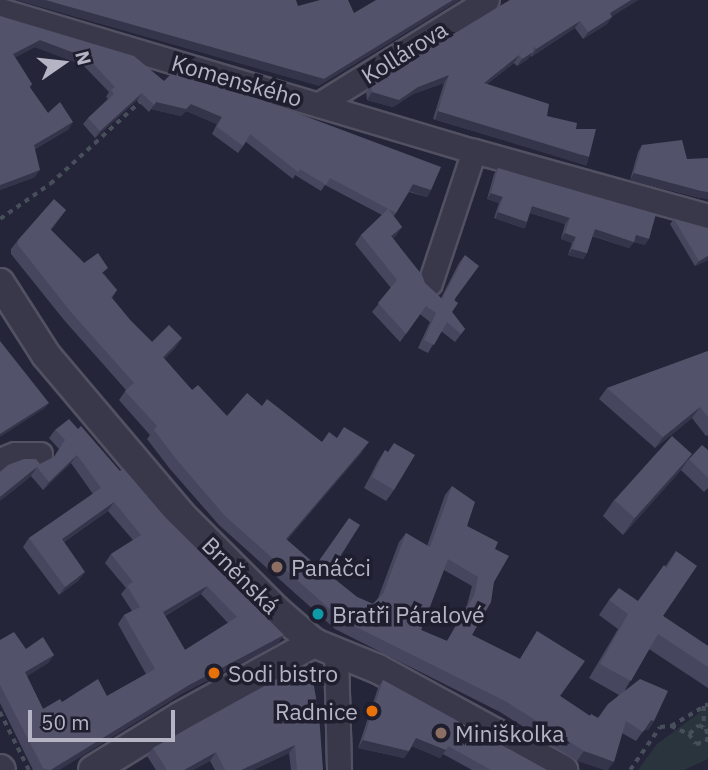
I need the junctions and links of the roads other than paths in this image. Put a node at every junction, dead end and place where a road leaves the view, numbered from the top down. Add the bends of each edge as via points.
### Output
1 (487, 0) edge
2 (0, 10) edge
3 (321, 103) junction
4 (474, 151) junction
5 (708, 216) edge
6 (430, 283) edge
7 (2, 291) edge
8 (40, 454) dead end
9 (0, 460) edge
10 (325, 648) junction
11 (93, 770) edge
12 (339, 770) edge
13 (563, 770) edge

1 - 3 street, Kollárova
2 - 3 street, Komenského
3 - 4 street, Komenského
4 - 5 street, Komenského
4 - 6 street
7 - 10 street, Brněnská via 46,355 181,515 276,610
8 - 9 street via 15,454
10 - 11 street via 181,716
10 - 12 street
10 - 13 street, Brněnská via 378,669

